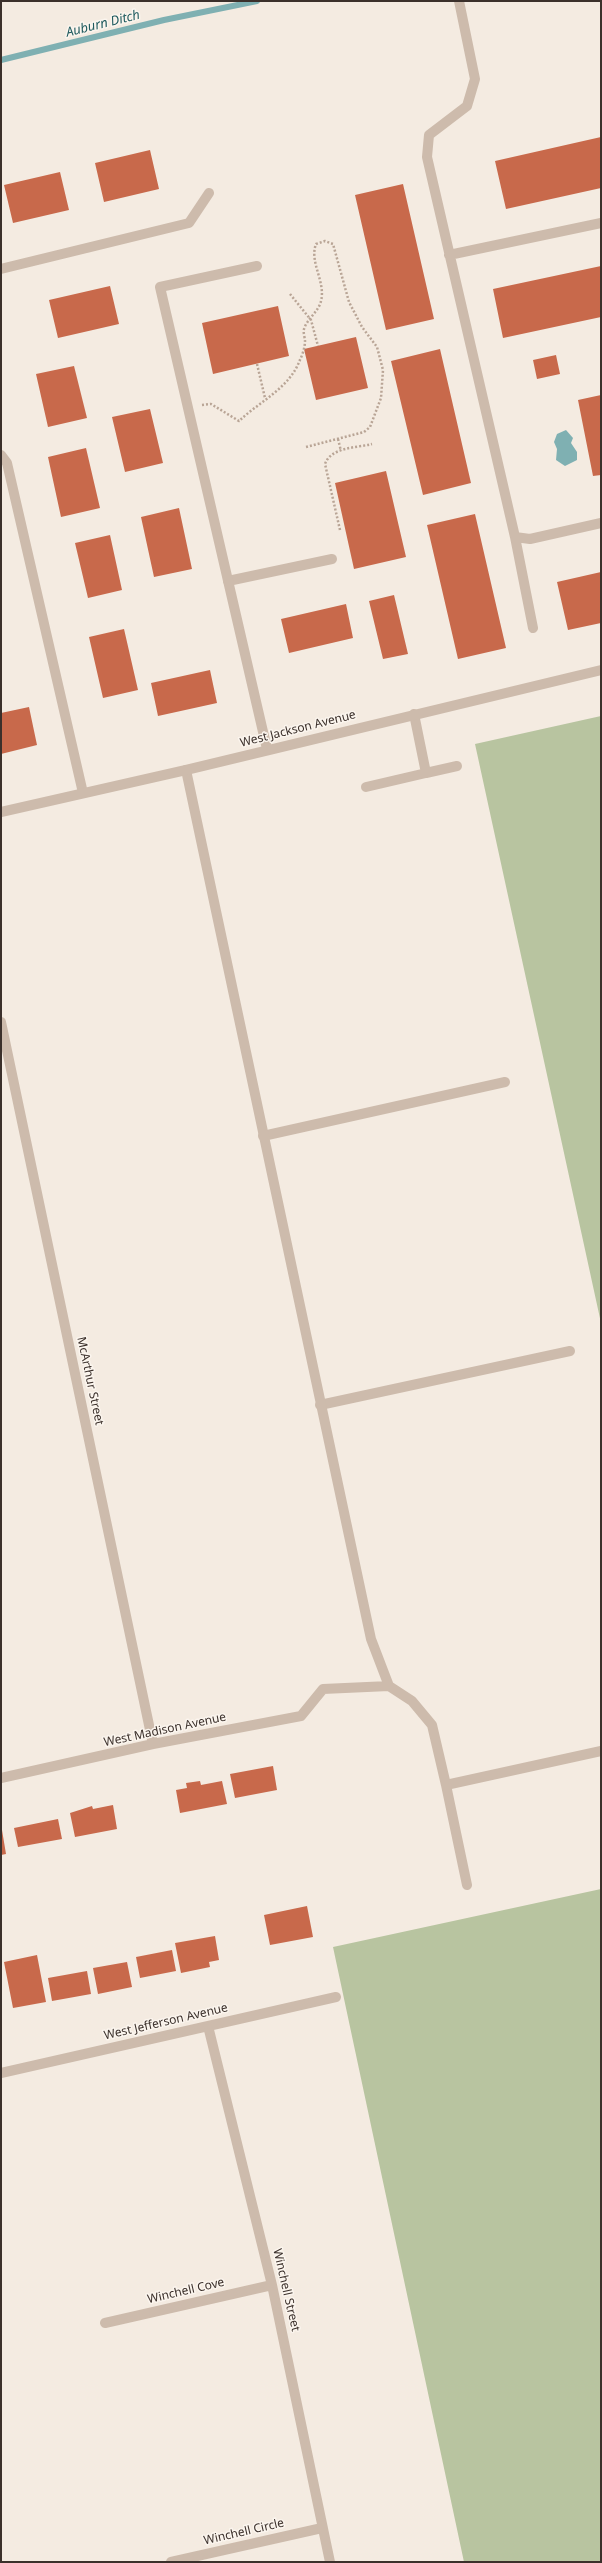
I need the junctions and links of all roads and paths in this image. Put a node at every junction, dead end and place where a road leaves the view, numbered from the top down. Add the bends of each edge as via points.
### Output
1 (459, 1) edge
2 (209, 193) dead end
3 (601, 223) edge
4 (449, 255) junction
5 (257, 266) dead end
6 (1, 269) edge
7 (290, 294) dead end
8 (311, 320) junction
9 (318, 346) dead end
10 (257, 364) dead end
11 (265, 398) junction
12 (188, 406) junction
13 (338, 439) junction
14 (372, 444) dead end
15 (306, 446) dead end
16 (341, 451) junction
17 (1, 455) edge
18 (601, 523) edge
19 (340, 530) dead end
20 (515, 537) junction
21 (332, 559) dead end
22 (228, 581) junction
23 (533, 628) dead end
24 (601, 670) edge
25 (414, 714) junction
26 (266, 749) junction
27 (457, 766) dead end
28 (186, 770) junction
29 (426, 773) junction
30 (366, 787) dead end
31 (83, 793) junction
32 (1, 812) edge
33 (1, 1022) edge
34 (505, 1082) dead end
35 (263, 1136) junction
36 (570, 1351) dead end
37 (320, 1405) junction
38 (389, 1686) junction
39 (153, 1744) junction
40 (601, 1751) edge
41 (1, 1778) edge
42 (446, 1785) junction
43 (467, 1885) dead end
44 (336, 1997) dead end
45 (208, 2026) junction
46 (1, 2073) edge
47 (272, 2284) junction
48 (105, 2323) dead end
49 (322, 2528) junction
50 (171, 2562) edge
51 (330, 2562) edge

1 - 4 street via 475,79 467,106 430,135 427,157
2 - 6 street via 189,223
3 - 4 street
4 - 20 street
5 - 12 street via 160,286
7 - 8 path
8 - 9 path
8 - 11 path via 304,329 305,343 299,363 282,387
8 - 13 path via 321,300 314,250 316,244 325,241 333,244 349,302 362,327 377,347 383,370 380,398 370,427 364,432
10 - 11 path
11 - 12 path via 239,421 211,404
12 - 22 street
13 - 15 path
13 - 16 path
14 - 16 path
16 - 19 path via 327,457 325,464
17 - 31 street via 7,463
18 - 20 street via 530,539
20 - 23 street
21 - 22 street
22 - 26 street
24 - 25 street, West Jackson Avenue
25 - 26 street, West Jackson Avenue
25 - 29 street
26 - 28 street, West Jackson Avenue
27 - 29 street
28 - 31 street, West Jackson Avenue
28 - 35 street
29 - 30 street
31 - 32 street, West Jackson Avenue
33 - 39 street, McArthur Street
34 - 35 street
35 - 37 street
36 - 37 street
37 - 38 street via 371,1639
38 - 39 street, West Madison Avenue via 322,1689 301,1716
38 - 42 street via 412,1701 432,1725
39 - 41 street, West Madison Avenue
40 - 42 street
42 - 43 street
44 - 45 street, West Jefferson Avenue
45 - 46 street, West Jefferson Avenue
45 - 47 street, Winchell Street
47 - 48 street, Winchell Cove
47 - 49 street, Winchell Street
49 - 50 street, Winchell Circle
49 - 51 street, Winchell Street

